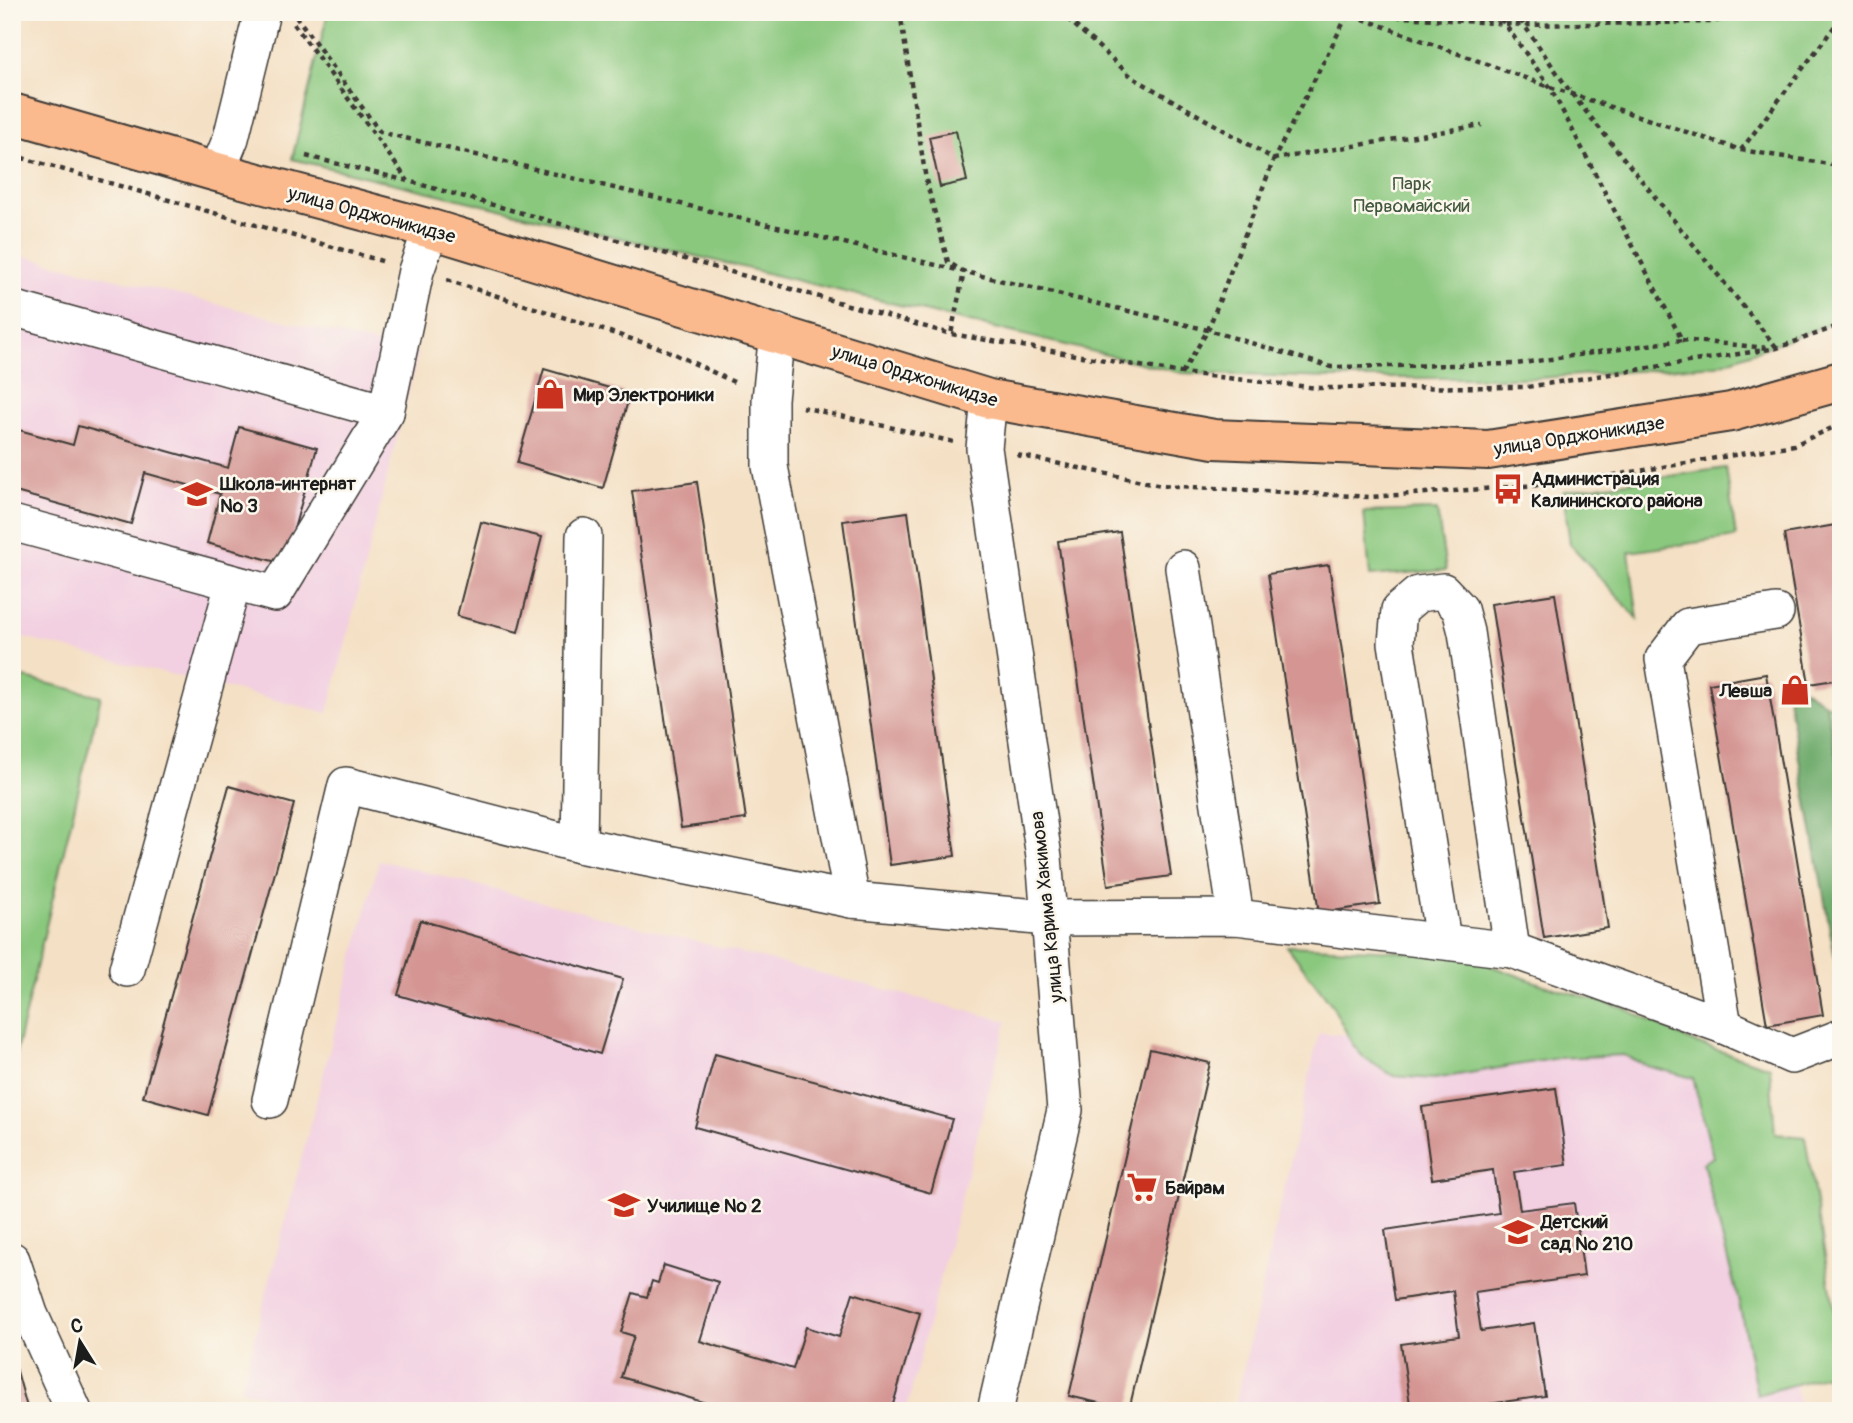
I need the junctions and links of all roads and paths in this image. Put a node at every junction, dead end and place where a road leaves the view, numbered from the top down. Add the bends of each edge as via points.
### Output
1 (262, 12) edge
2 (286, 12) edge
3 (294, 12) edge
4 (900, 12) edge
5 (1060, 12) edge
6 (1496, 12) edge
7 (1515, 12) edge
8 (1759, 12) edge
9 (1347, 13) edge
10 (1841, 18) edge
11 (1505, 24) junction
12 (1524, 25) junction
13 (1550, 87) junction
14 (1571, 93) junction
15 (12, 113) edge
16 (1482, 125) dead end
17 (1741, 150) junction
18 (295, 153) dead end
19 (1274, 159) junction
20 (1841, 166) edge
21 (217, 172) junction
22 (408, 181) junction
23 (431, 229) junction
24 (964, 272) junction
25 (12, 307) edge
26 (1841, 325) edge
27 (1208, 330) junction
28 (776, 332) junction
29 (951, 334) junction
30 (1682, 340) junction
31 (1777, 348) junction
32 (1182, 373) junction
33 (1841, 381) edge
34 (989, 399) junction
35 (386, 412) junction
36 (12, 523) edge
37 (584, 536) dead end
38 (1183, 568) dead end
39 (233, 584) junction
40 (1776, 612) dead end
41 (579, 845) junction
42 (852, 900) junction
43 (1236, 917) junction
44 (1048, 918) junction
45 (1443, 940) junction
46 (1512, 950) junction
47 (127, 969) dead end
48 (1724, 1026) junction
49 (1841, 1037) edge
50 (270, 1100) dead end
51 (13, 1267) edge
52 (74, 1411) edge
53 (995, 1411) edge

1 - 21 street via 231,138
2 - 22 path
3 - 24 path via 380,132
4 - 24 path via 926,180 948,262
5 - 19 path via 1132,77
6 - 11 path
7 - 12 path
8 - 12 path via 1711,22
9 - 11 path
9 - 13 path
9 - 19 path
10 - 17 path
11 - 12 path
11 - 13 path
12 - 14 path
13 - 14 path
13 - 30 path
14 - 17 path
14 - 31 path
15 - 21 main road, улица Орджоникидзе
16 - 19 path
17 - 20 path
18 - 22 path
19 - 27 path
21 - 23 main road, улица Орджоникидзе
22 - 29 path
23 - 28 main road, улица Орджоникидзе
23 - 35 street via 416,271
24 - 27 path
24 - 29 path
25 - 35 street
26 - 31 path
27 - 30 path via 1331,367 1516,365
27 - 32 path
28 - 34 main road, улица Орджоникидзе
28 - 42 street via 769,399 770,466
29 - 32 path
30 - 31 path
31 - 32 path via 1527,387 1318,388
33 - 34 main road, улица Орджоникидзе via 1731,412 1488,450 1214,439
34 - 44 street, улица Карима Хакимова via 984,448 1044,857
35 - 39 street via 275,594
36 - 39 street
37 - 41 street
38 - 43 street
39 - 47 street
40 - 48 street via 1688,626 1663,659
41 - 42 street
41 - 50 street via 346,785
42 - 44 street
43 - 44 street
43 - 45 street
44 - 53 street, улица Карима Хакимова via 1065,1110
45 - 46 street
45 - 46 street via 1396,643 1399,610 1418,594 1443,591 1460,609 1466,632
46 - 48 street
48 - 49 street via 1792,1056
51 - 52 street

